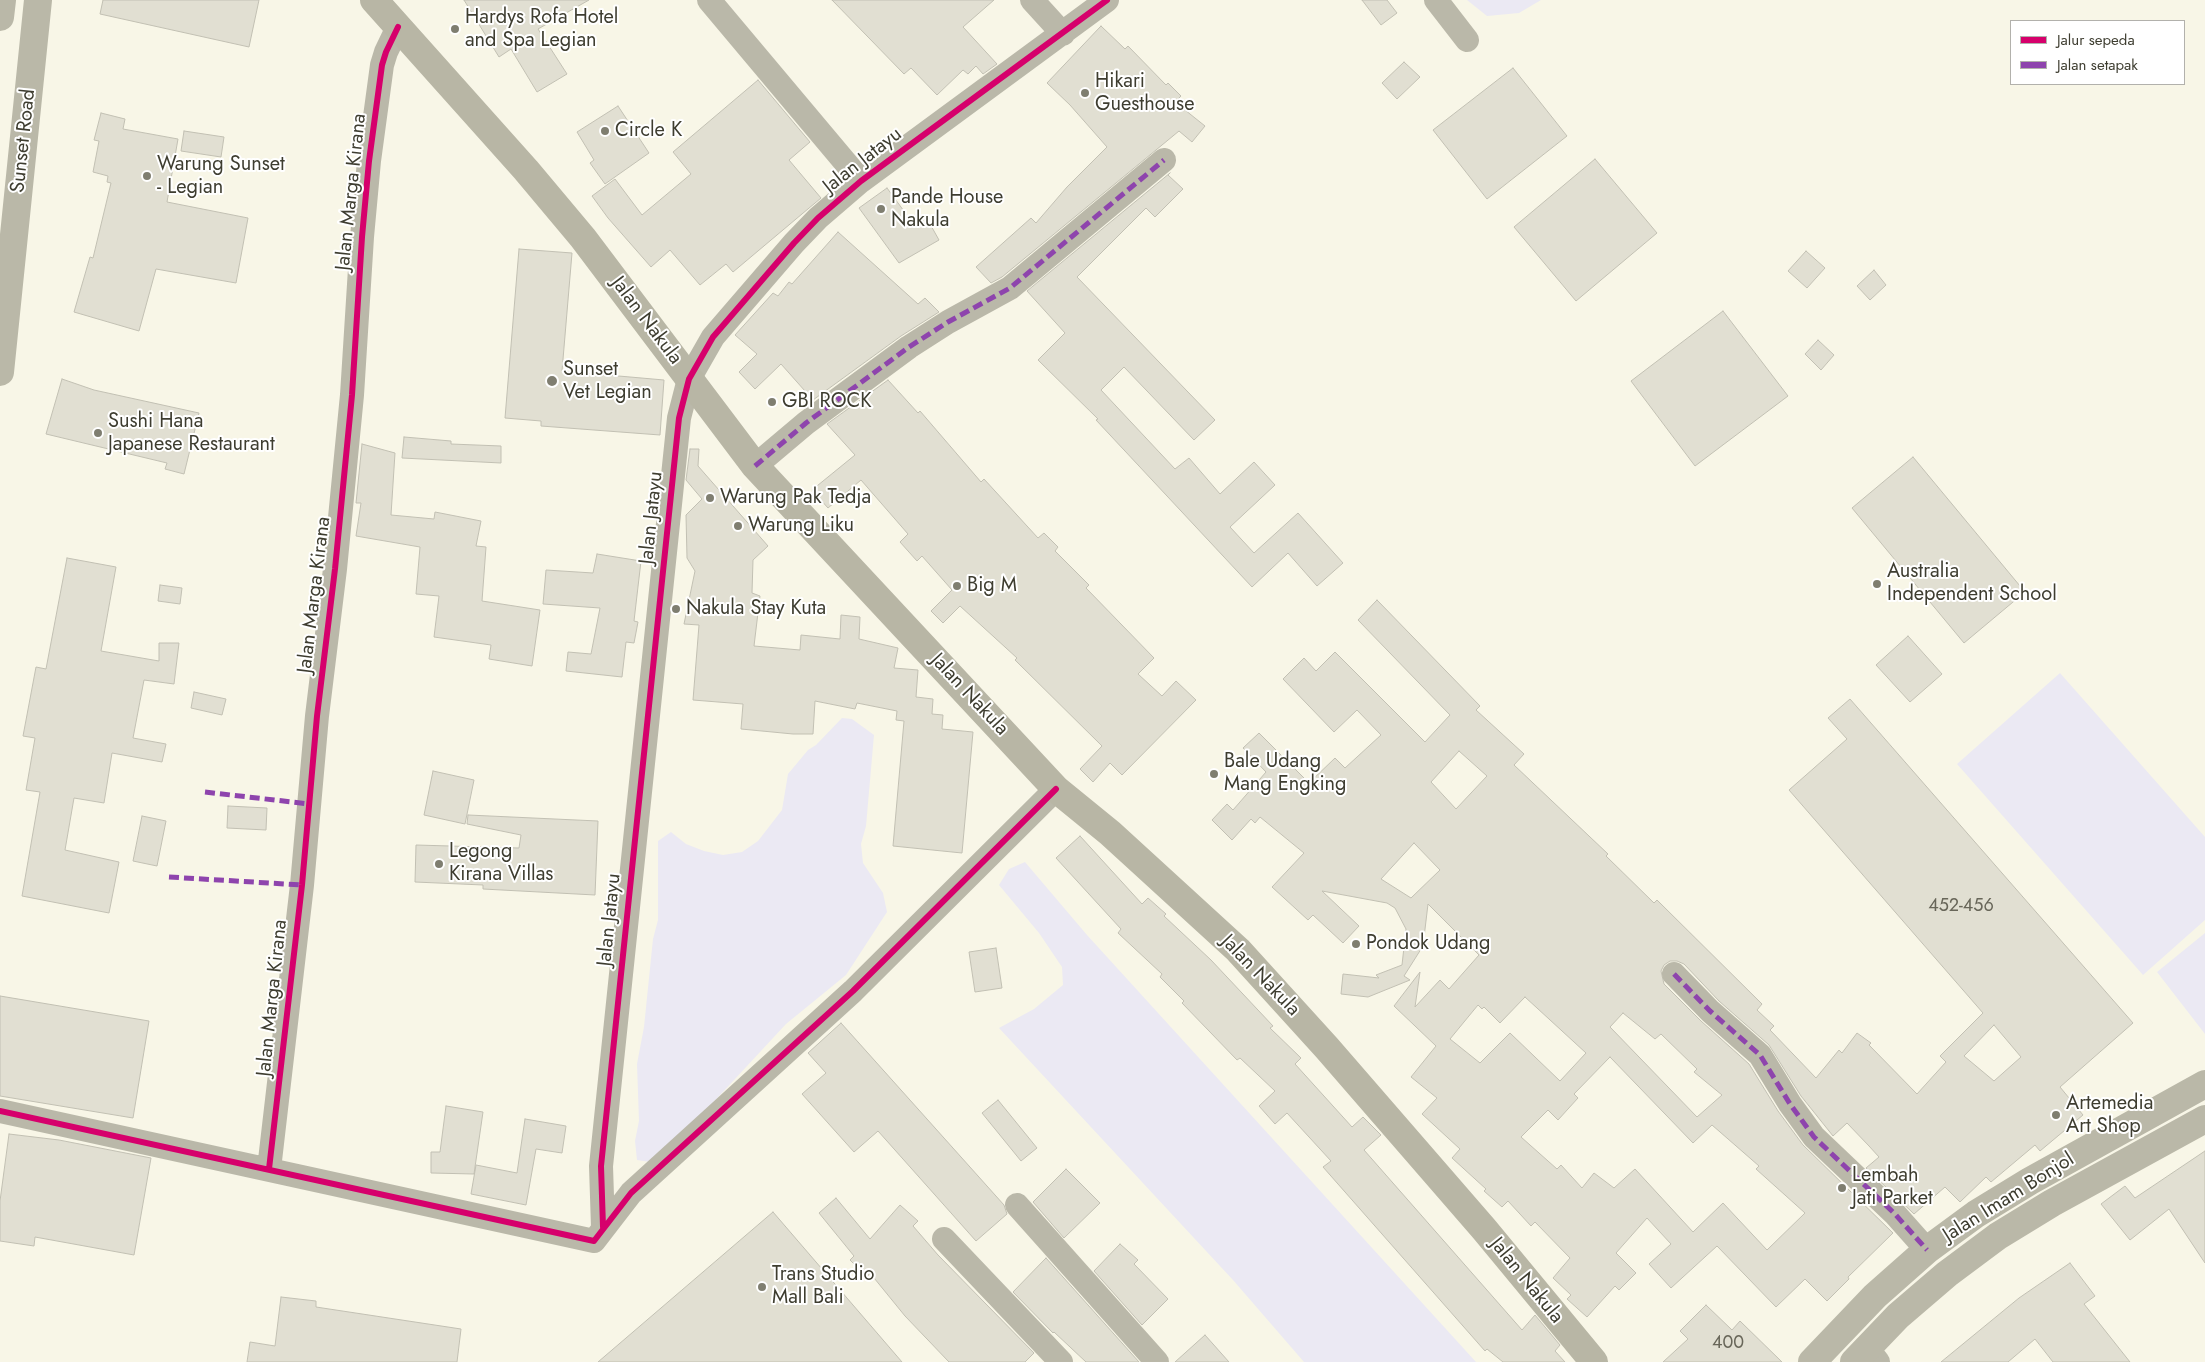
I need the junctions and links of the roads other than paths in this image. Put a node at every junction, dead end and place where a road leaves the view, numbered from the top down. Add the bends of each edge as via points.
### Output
1 (2, 0) edge
2 (38, 0) edge
3 (374, 0) edge
4 (709, 0) edge
5 (1032, 0) edge
6 (1107, 0) edge
7 (1436, 0) edge
8 (0, 17) edge
9 (398, 28) junction
10 (1063, 34) junction
11 (1467, 40) dead end
12 (1164, 160) dead end
13 (861, 181) junction
14 (0, 372) edge
15 (689, 379) junction
16 (755, 466) junction
17 (1056, 788) junction
18 (1674, 974) dead end
19 (2205, 1084) edge
20 (0, 1111) edge
21 (2205, 1119) edge
22 (270, 1169) junction
23 (1017, 1205) dead end
24 (604, 1228) junction
25 (944, 1239) dead end
26 (1927, 1250) junction
27 (1866, 1357) edge
28 (1061, 1362) edge
29 (1157, 1362) edge
30 (1594, 1362) edge
31 (1812, 1362) edge

1 - 8 highway
2 - 14 highway, Sunset Road
3 - 9 main road, Jalan Nakula
4 - 13 street
5 - 10 street
6 - 10 street, Jalan Jatayu
7 - 11 street
9 - 15 main road, Jalan Nakula via 583,238
9 - 22 street, Jalan Marga Kirana via 382,65 369,161 339,531
10 - 13 street, Jalan Jatayu
12 - 16 street via 1010,288 909,347 806,423
13 - 15 street, Jalan Jatayu via 794,243 713,337
15 - 16 main road, Jalan Nakula
15 - 24 street, Jalan Jatayu via 678,428 601,1166
16 - 17 main road, Jalan Nakula
17 - 24 street via 853,991 631,1194
17 - 30 main road, Jalan Nakula via 1110,833 1244,957 1484,1229
18 - 26 street via 1710,1012 1760,1055 1814,1137 1895,1214
19 - 26 highway, Jalan Imam Bonjol via 2030,1181 1976,1214
20 - 22 street
21 - 27 highway, Jalan Imam Bonjol via 1998,1236 1898,1316
22 - 24 street via 594,1241
23 - 29 street
25 - 28 street
26 - 31 highway, Jalan Imam Bonjol via 1875,1296

